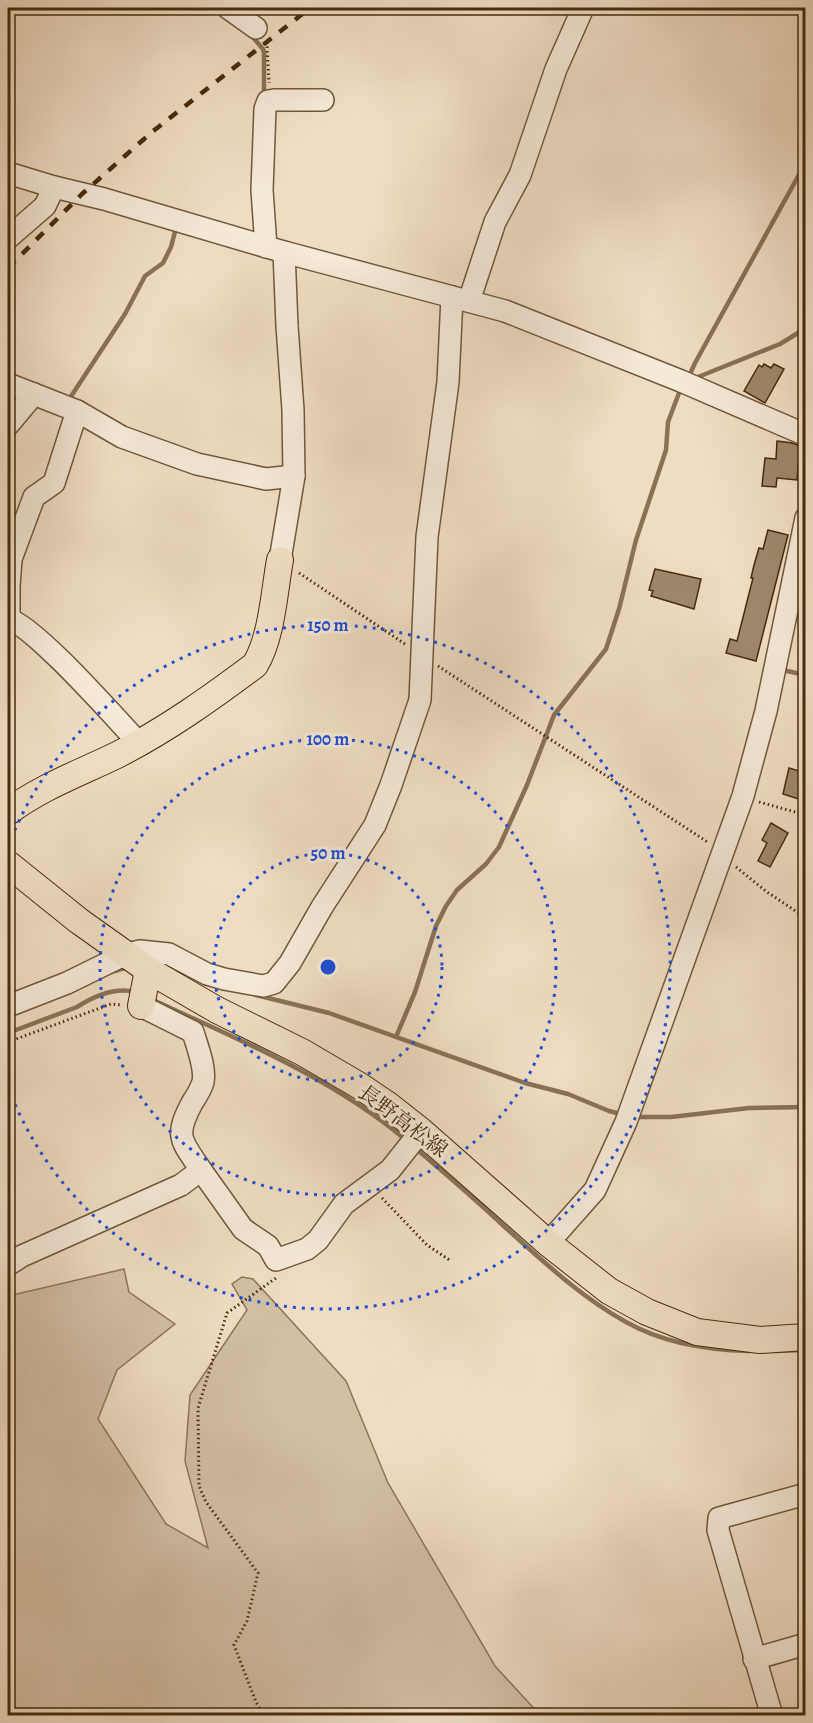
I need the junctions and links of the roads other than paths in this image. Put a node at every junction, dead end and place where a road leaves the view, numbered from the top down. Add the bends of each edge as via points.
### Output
1 (228, 8) edge
2 (583, 8) edge
3 (256, 28) road end
4 (323, 100) dead end
5 (8, 173) edge
6 (54, 187) junction
7 (8, 238) edge
8 (280, 254) junction
9 (456, 300) junction
10 (8, 384) edge
11 (34, 394) junction
12 (70, 409) junction
13 (8, 425) edge
14 (806, 435) edge
15 (294, 476) junction
16 (804, 527) edge
17 (280, 560) joint
18 (11, 620) edge
19 (139, 743) junction
20 (8, 812) edge
21 (8, 864) edge
22 (124, 955) junction
23 (144, 991) junction
24 (8, 1006) edge
25 (416, 1138) junction
26 (201, 1170) junction
27 (548, 1243) junction
28 (8, 1265) edge
29 (806, 1337) edge
30 (806, 1494) edge
31 (806, 1644) edge
32 (754, 1659) junction
33 (772, 1716) edge

1 - 3 street
2 - 9 street via 556,69 520,176
4 - 8 street via 268,101 265,109 262,161
5 - 6 street
6 - 7 street via 45,206
6 - 8 street via 104,198
8 - 9 street
8 - 15 street via 293,410
9 - 14 street via 505,311
9 - 22 street via 427,537 420,700 375,825 290,963 274,982 263,986 224,979 156,951
10 - 11 street
11 - 12 street
11 - 13 street
12 - 15 street via 122,437 198,464 266,479
12 - 18 street via 54,483 33,497 11,559
15 - 17 street
16 - 27 street via 766,711 743,796 626,1122 595,1190
17 - 19 main road via 266,637 255,665 189,713
18 - 19 street via 48,649
19 - 20 main road via 52,785
21 - 22 main road, 長野高松線
22 - 23 main road, 長野高松線
22 - 24 street
23 - 25 main road, 長野高松線 via 217,1010 302,1052 360,1086
23 - 26 street via 193,1032 203,1083 181,1129 182,1141
25 - 26 street via 390,1170 344,1204 313,1245 276,1260 268,1246 243,1229
25 - 27 main road, 長野高松線
26 - 28 street via 181,1185
27 - 29 main road, 長野高松線 via 609,1291 697,1332 760,1340
30 - 32 street via 719,1518 718,1530
31 - 32 street
32 - 33 street

